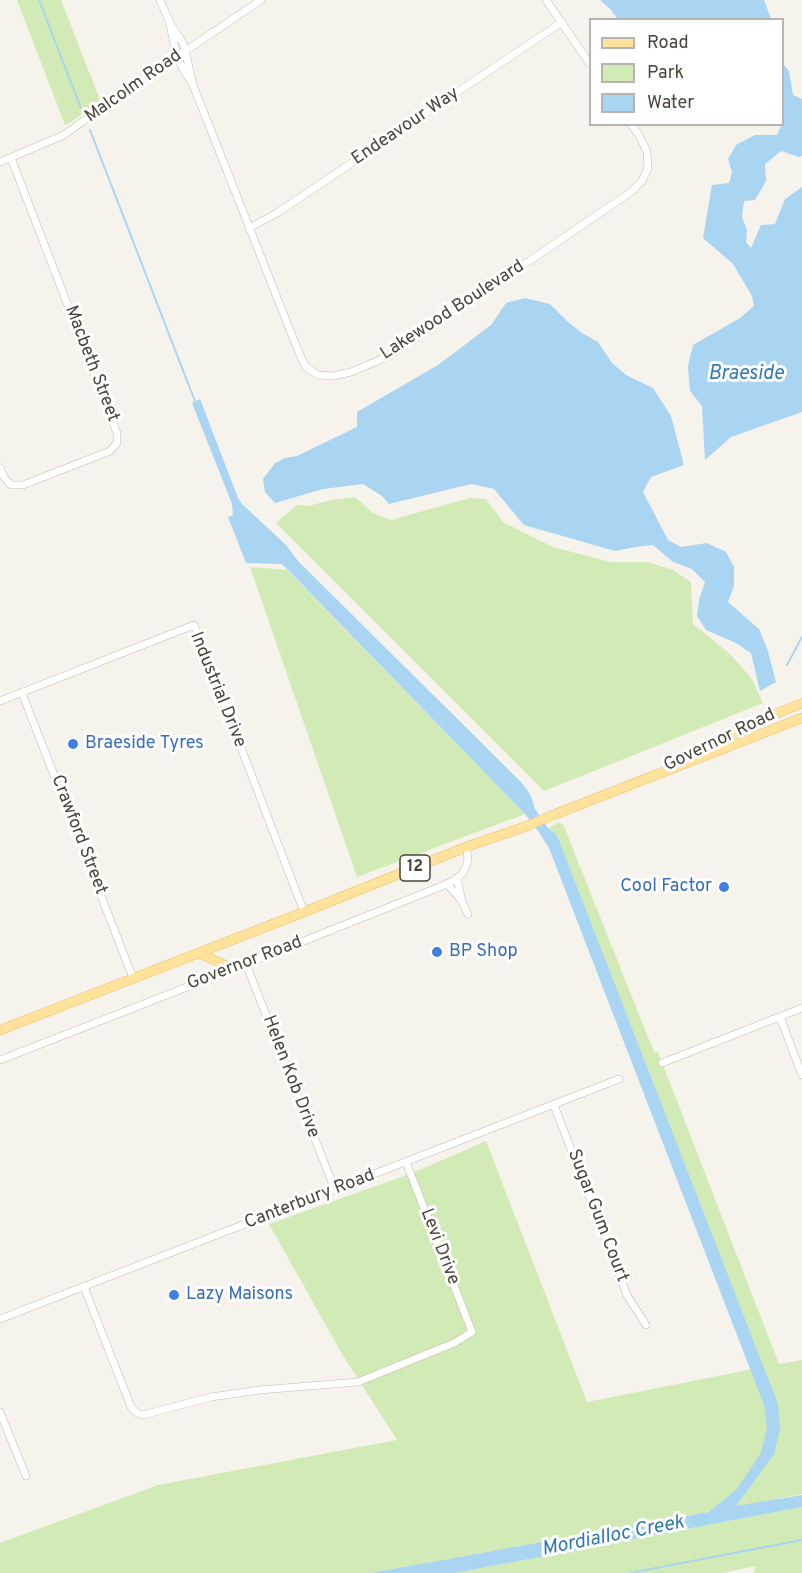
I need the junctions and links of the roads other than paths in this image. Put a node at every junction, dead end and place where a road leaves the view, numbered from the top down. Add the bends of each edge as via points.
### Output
1 (160, 0) edge
2 (261, 0) edge
3 (546, 0) edge
4 (562, 22) junction
5 (170, 23) junction
6 (186, 51) junction
7 (177, 57) junction
8 (589, 61) edge
9 (193, 85) junction
10 (632, 126) edge
11 (11, 158) junction
12 (0, 162) edge
13 (249, 228) junction
14 (0, 468) edge
15 (22, 693) junction
16 (0, 701) edge
17 (802, 703) edge
18 (802, 718) edge
19 (640, 781) junction
20 (466, 847) junction
21 (457, 878) junction
22 (447, 884) junction
23 (462, 902) junction
24 (304, 912) junction
25 (468, 914) dead end
26 (198, 953) junction
27 (246, 964) junction
28 (234, 969) junction
29 (133, 978) junction
30 (802, 1008) edge
31 (780, 1017) junction
32 (0, 1030) edge
33 (0, 1060) edge
34 (662, 1063) dead end
35 (802, 1075) edge
36 (619, 1079) dead end
37 (554, 1105) junction
38 (406, 1162) junction
39 (335, 1190) junction
40 (84, 1287) junction
41 (0, 1319) edge
42 (646, 1324) dead end
43 (0, 1412) edge
44 (26, 1476) dead end

1 - 5 street
2 - 6 street, Malcolm Road
3 - 4 street
4 - 8 street
4 - 13 street, Endeavour Way
5 - 6 street, Lakewood Boulevard
5 - 7 street, Lakewood Boulevard
6 - 7 street, Malcolm Road
6 - 9 street, Lakewood Boulevard
7 - 9 street, Lakewood Boulevard
7 - 11 street, Malcolm Road via 73,130
9 - 13 street, Lakewood Boulevard
10 - 13 street, Lakewood Boulevard via 647,152 648,168 630,192 389,356 351,372 318,375 306,367
11 - 12 street, Malcolm Road
11 - 14 street, Macbeth Street via 117,433 117,443 110,451 22,485 12,484
15 - 16 street, Industrial Drive
15 - 24 street, Industrial Drive via 194,626
15 - 29 street, Crawford Street
17 - 19 main road, Governor Road / 12 via 744,727
18 - 19 main road, Governor Road / 12
19 - 20 main road, Governor Road / 12
20 - 21 street via 466,867
20 - 24 main road, Governor Road / 12
21 - 22 street, Governor Road
21 - 23 street
22 - 23 street
22 - 27 street, Governor Road
23 - 25 street
24 - 26 main road, Governor Road / 12
26 - 28 main road
26 - 29 main road, Governor Road / 12
27 - 28 street, Governor Road
27 - 39 street, Helen Kob Drive
28 - 33 street, Governor Road
29 - 32 main road, Governor Road / 12
30 - 31 street
31 - 34 street
31 - 35 street
36 - 37 street, Canterbury Road
37 - 38 street, Canterbury Road
37 - 42 street, Sugar Gum Court via 627,1295
38 - 39 street, Canterbury Road
38 - 40 street, Levi Drive via 472,1332 358,1382 260,1390 211,1397 143,1415 137,1413 131,1407
39 - 40 street, Canterbury Road
40 - 41 street, Canterbury Road
43 - 44 street

